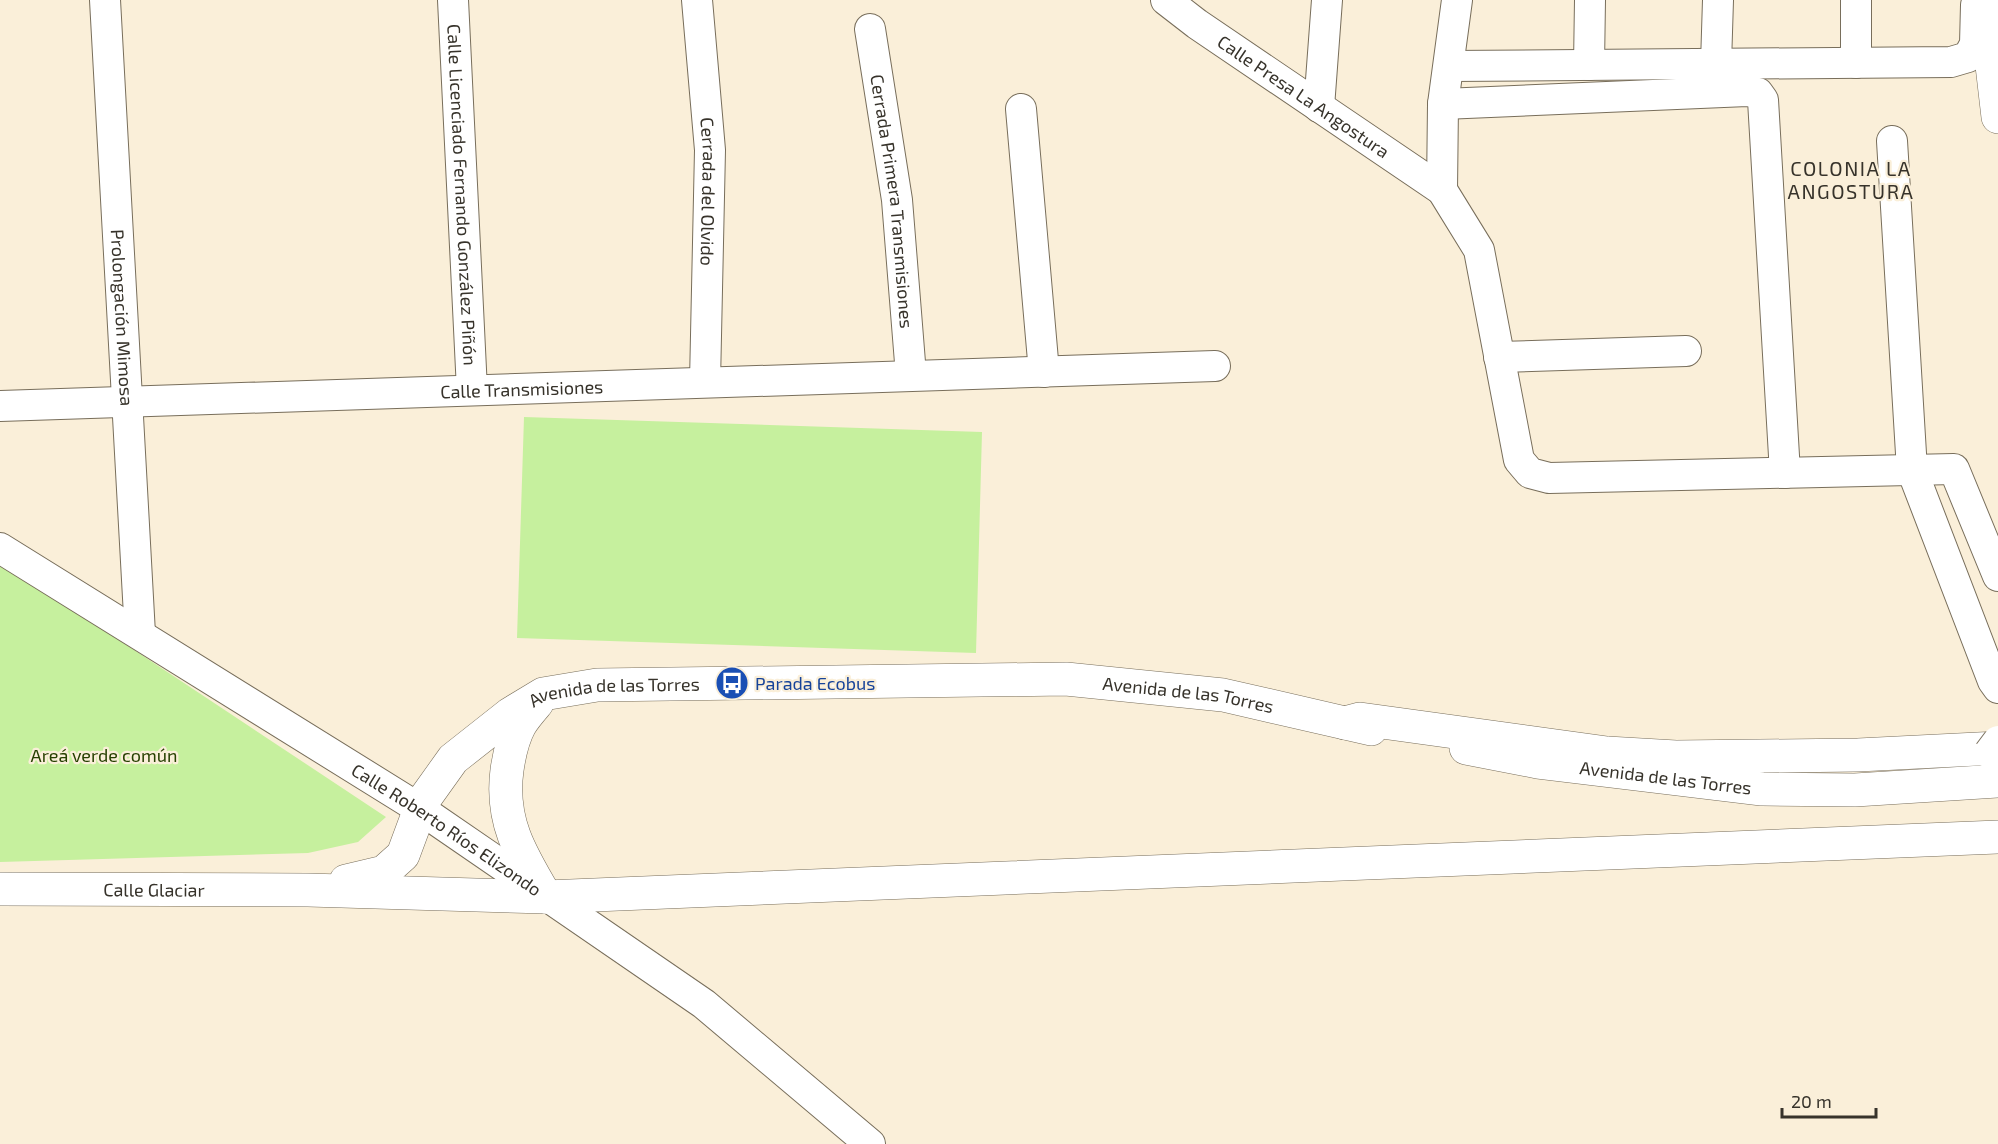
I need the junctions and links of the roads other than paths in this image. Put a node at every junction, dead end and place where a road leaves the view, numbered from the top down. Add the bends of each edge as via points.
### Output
1 (105, 0) edge
2 (453, 0) edge
3 (697, 0) edge
4 (1166, 0) edge
5 (1327, 0) edge
6 (1457, 0) edge
7 (1590, 0) edge
8 (1718, 0) edge
9 (1856, 0) edge
10 (1977, 0) edge
11 (1992, 0) edge
12 (1198, 12) edge
13 (870, 29) dead end
14 (1856, 63) junction
15 (1716, 64) junction
16 (1589, 65) junction
17 (1449, 66) junction
18 (1443, 104) junction
19 (1319, 106) junction
20 (1021, 109) dead end
21 (1998, 117) edge
22 (1892, 141) dead end
23 (1442, 190) junction
24 (1686, 351) dead end
25 (1499, 357) junction
26 (1215, 366) dead end
27 (1044, 372) junction
28 (911, 375) junction
29 (705, 382) junction
30 (472, 390) junction
31 (129, 403) junction
32 (0, 406) edge
33 (1912, 470) junction
34 (1785, 473) junction
35 (0, 548) edge
36 (1998, 576) edge
37 (140, 634) junction
38 (1996, 683) edge
39 (543, 694) junction
40 (1346, 723) junction
41 (1991, 761) edge
42 (420, 809) junction
43 (1998, 837) edge
44 (0, 889) edge
45 (308, 890) junction
46 (546, 897) junction
47 (870, 1144) edge

1 - 31 street, Prolongación Mimosa
2 - 30 street, Calle Licenciado Fernando González Piñón
3 - 29 street, Cerrada del Olvido via 710,150
4 - 12 street, Calle Presa La Angostura
5 - 19 street
6 - 17 street
7 - 16 street
8 - 15 street
9 - 14 street
10 - 14 street via 1974,44 1968,57 1951,63
11 - 21 main road via 1990,48
12 - 19 street, Calle Presa La Angostura
13 - 28 street, Cerrada Primera Transmisiones via 897,200
14 - 15 street
15 - 16 street
16 - 17 street
17 - 18 street
18 - 23 street
18 - 34 street via 1758,93 1763,100
19 - 23 street, Calle Presa La Angostura
20 - 27 street
22 - 33 street
23 - 25 street via 1479,250
24 - 25 street
25 - 34 street via 1519,460 1530,473 1549,478
26 - 27 street, Calle Transmisiones
27 - 28 street, Calle Transmisiones
28 - 29 street, Calle Transmisiones
29 - 30 street, Calle Transmisiones
30 - 31 street, Calle Transmisiones
31 - 32 street, Calle Transmisiones
31 - 37 street, Prolongación Mimosa
33 - 34 street
33 - 36 street via 1954,469
33 - 38 street
35 - 37 street, Calle Roberto Ríos Elizondo
37 - 42 street, Calle Roberto Ríos Elizondo
39 - 40 main road, Avenida de las Torres via 597,685 1066,679 1223,695
39 - 42 main road, Avenida de las Torres via 510,714 453,759
39 - 46 main road via 519,726 505,788 508,819 523,859
40 - 41 main road via 1360,719 1607,753 1858,755
40 - 41 main road, Avenida de las Torres via 1538,762 1762,789 1855,790
42 - 45 main road, Calle Glaciar via 403,855 384,872
42 - 46 street, Calle Roberto Ríos Elizondo
43 - 46 main road
44 - 45 main road, Calle Glaciar
45 - 46 main road, Calle Glaciar
46 - 47 street, Calle Roberto Ríos Elizondo via 704,1004

